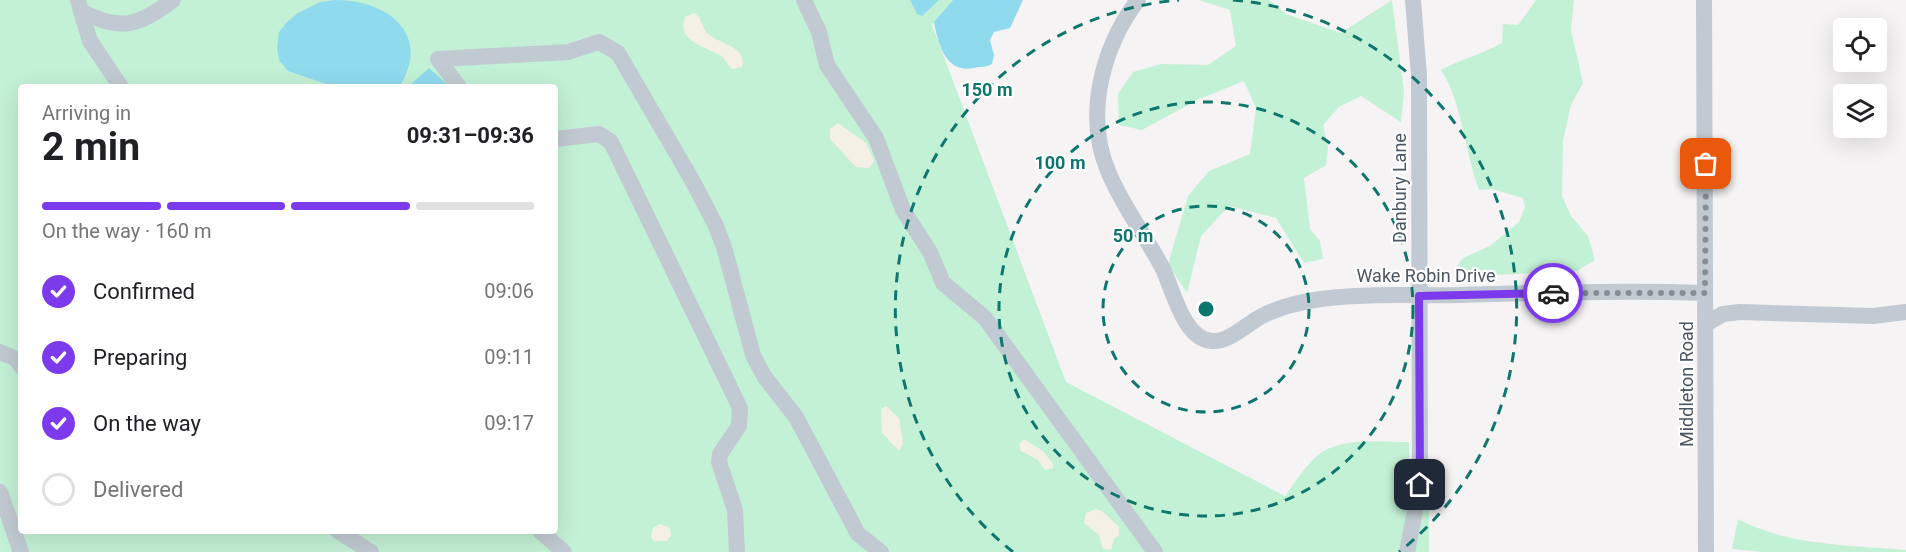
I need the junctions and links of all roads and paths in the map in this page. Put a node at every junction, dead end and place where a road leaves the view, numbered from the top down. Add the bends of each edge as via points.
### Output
1 (173, 0) edge
2 (804, 0) edge
3 (1138, 0) edge
4 (1413, 0) edge
5 (1704, 0) edge
6 (79, 5) edge
7 (119, 84) edge
8 (457, 84) edge
9 (558, 139) edge
10 (1705, 293) junction
11 (1419, 296) junction
12 (1906, 312) edge
13 (1706, 324) junction
14 (0, 352) edge
15 (18, 362) edge
16 (0, 492) edge
17 (343, 534) edge
18 (543, 534) edge
19 (21, 552) edge
20 (371, 552) edge
21 (564, 552) edge
22 (737, 552) edge
23 (881, 552) edge
24 (1155, 552) edge
25 (1407, 552) edge
26 (1706, 552) edge

1 - 6 street via 132,25 110,24
2 - 24 street via 819,32 827,65 876,138 903,210 930,252 943,283 985,318
3 - 11 street, Wake Robin Drive via 1122,20 1109,47 1099,99 1100,136 1111,177 1164,270 1183,318 1194,332 1210,341 1224,339 1261,316 1305,301 1351,295
4 - 11 street, Danbury Lane via 1419,75
5 - 10 street, Middleton Road
6 - 7 street via 90,41
8 - 23 street via 438,59 568,52 599,42 618,53 715,224 753,355 764,376 796,417 858,534
9 - 22 street via 599,134 611,142 740,408 739,426 720,454 719,462 735,510
10 - 11 street, Wake Robin Drive
10 - 13 street, Middleton Road
11 - 25 street, Danbury Lane via 1420,485
12 - 13 street via 1873,316 1740,312 1723,314
13 - 26 street, Middleton Road
14 - 15 street
16 - 19 street
17 - 20 street
18 - 21 street

